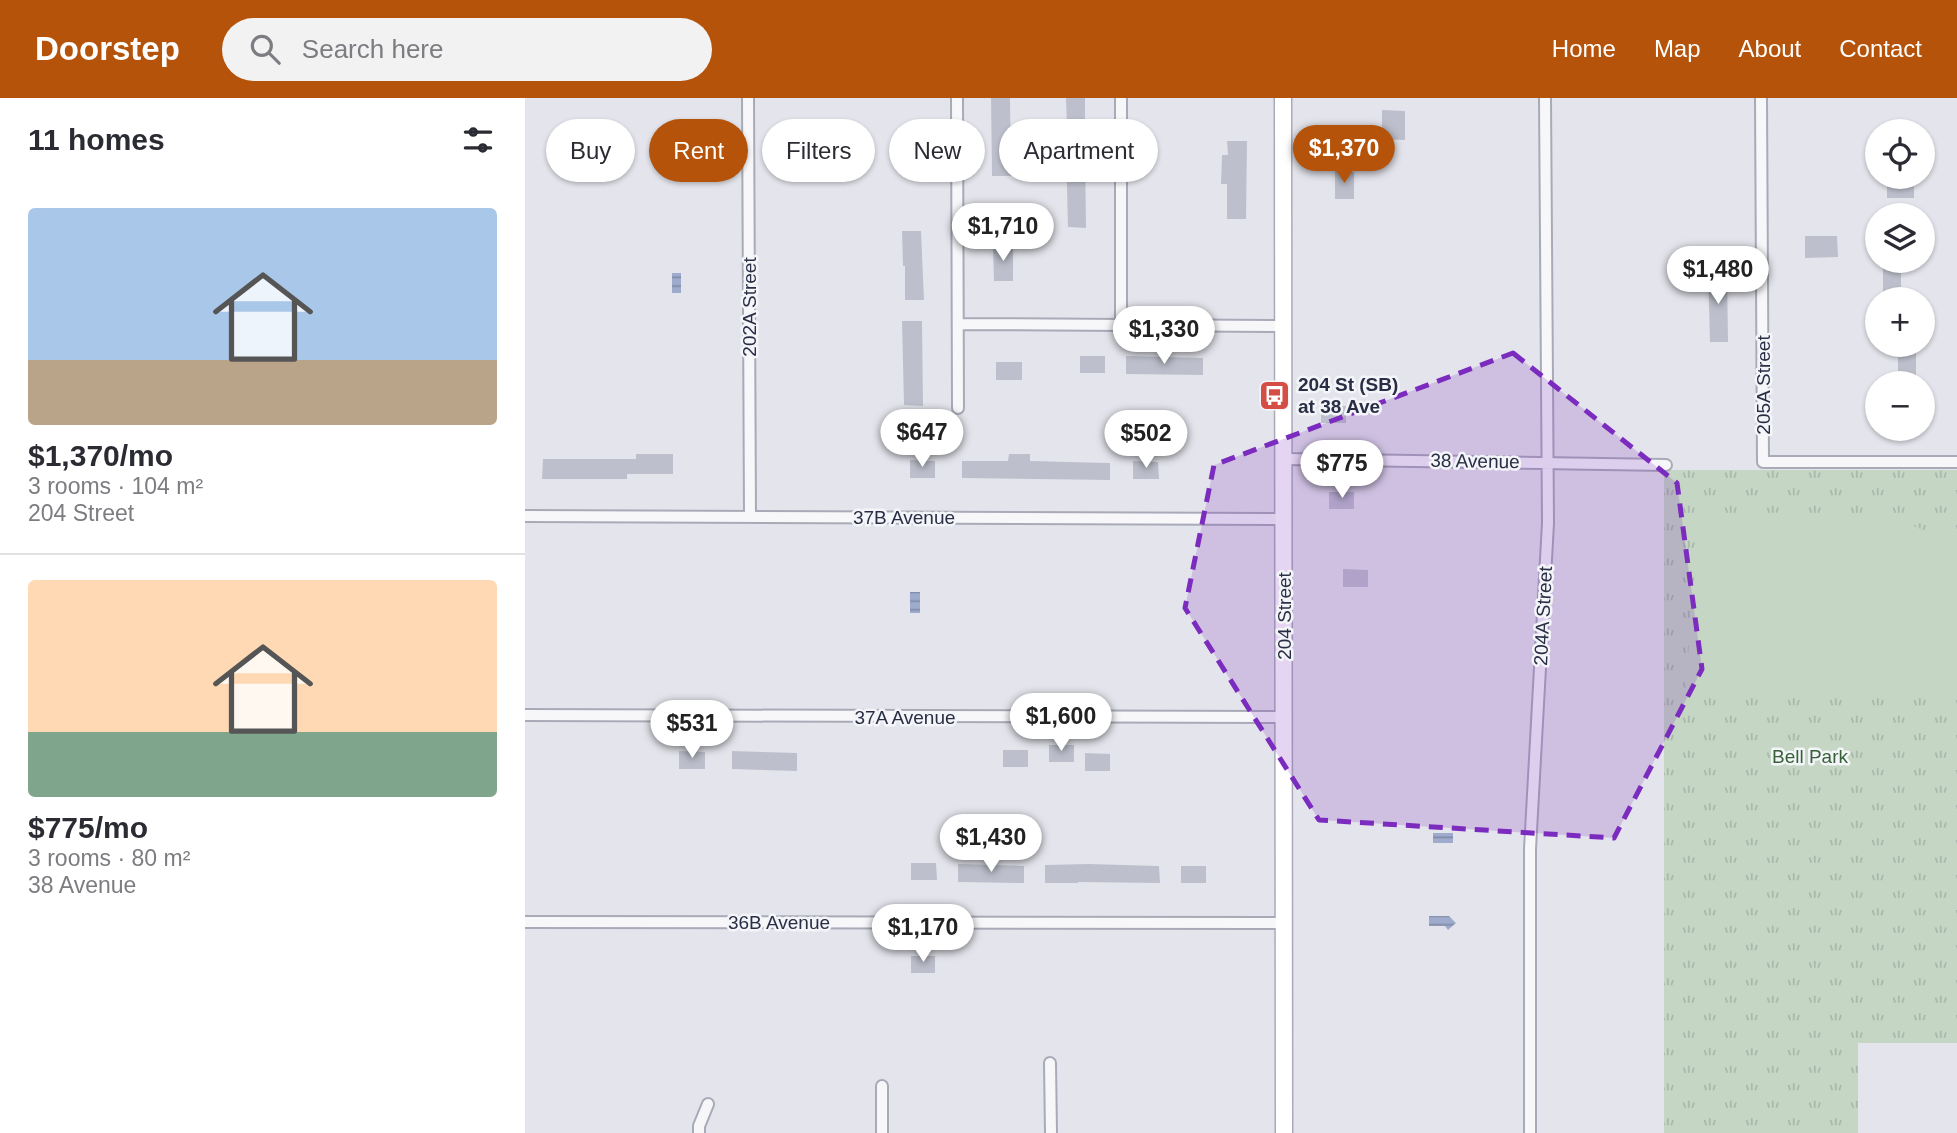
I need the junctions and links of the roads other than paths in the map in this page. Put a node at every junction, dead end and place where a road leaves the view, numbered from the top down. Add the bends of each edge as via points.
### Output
1 (748, 98) edge
2 (957, 98) edge
3 (1121, 98) edge
4 (1283, 98) edge
5 (1545, 98) edge
6 (1761, 98) edge
7 (958, 324) junction
8 (1121, 324) junction
9 (1283, 326) junction
10 (958, 408) dead end
11 (1284, 459) junction
12 (1547, 462) junction
13 (1957, 462) edge
14 (1666, 465) dead end
15 (525, 516) edge
16 (750, 516) junction
17 (1284, 519) junction
18 (525, 715) edge
19 (1284, 717) junction
20 (525, 922) edge
21 (1285, 923) junction
22 (1050, 1063) dead end
23 (882, 1086) dead end
24 (708, 1104) dead end
25 (699, 1133) edge
26 (883, 1133) edge
27 (1051, 1133) edge
28 (1285, 1133) edge
29 (1530, 1133) edge

1 - 16 street, 202A Street
2 - 7 street
3 - 8 street
4 - 9 street, 204 Street
5 - 12 street, 204A Street
6 - 13 street, 205A Street via 1763,462
7 - 8 street
7 - 10 street
8 - 9 street
9 - 11 street, 204 Street
11 - 12 street, 38 Avenue
11 - 17 street, 204 Street
12 - 14 street, 38 Avenue
12 - 29 street, 204A Street via 1548,523 1530,849
15 - 16 street, 37B Avenue
16 - 17 street, 37B Avenue
17 - 19 street, 204 Street
18 - 19 street, 37A Avenue
19 - 21 street, 204 Street
20 - 21 street, 36B Avenue
21 - 28 street, 204 Street
22 - 27 street
23 - 26 street
24 - 25 street

